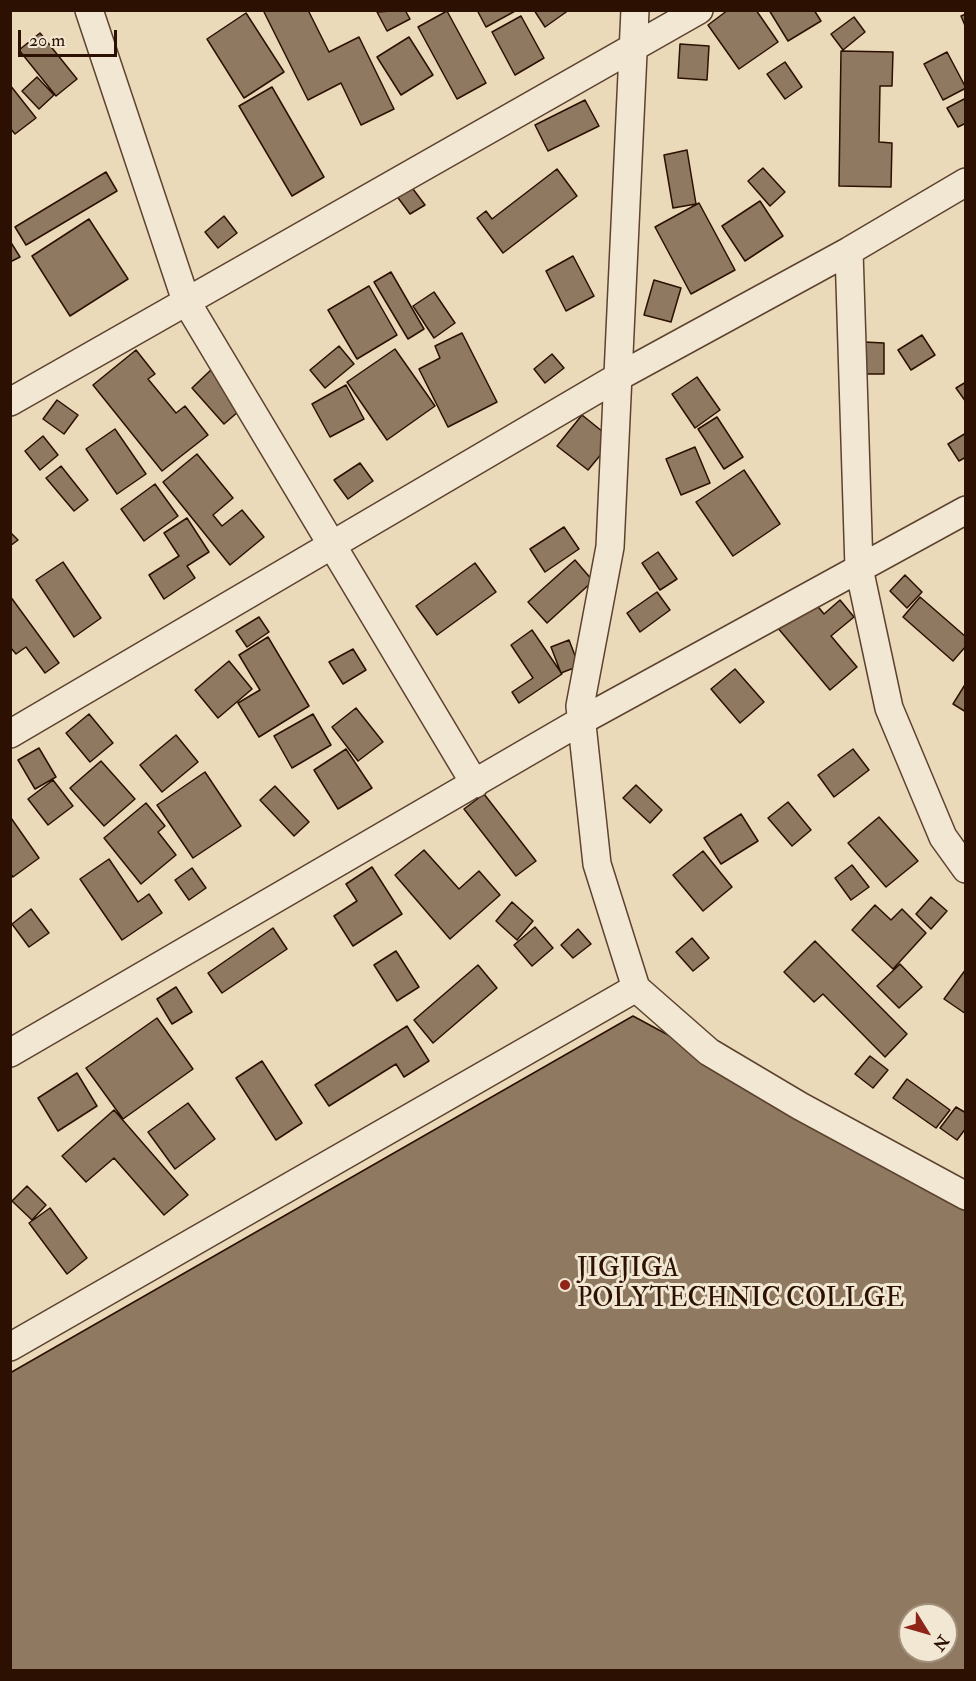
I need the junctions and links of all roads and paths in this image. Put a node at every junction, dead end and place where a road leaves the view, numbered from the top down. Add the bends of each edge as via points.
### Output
1 (89, 10) edge
2 (635, 10) edge
3 (699, 10) edge
4 (633, 49) junction
5 (966, 182) edge
6 (849, 251) junction
7 (186, 301) junction
8 (618, 377) junction
9 (10, 402) edge
10 (966, 510) edge
11 (331, 545) junction
12 (859, 568) junction
13 (582, 721) junction
14 (10, 734) edge
15 (475, 784) junction
16 (966, 869) edge
17 (636, 988) junction
18 (10, 1053) edge
19 (966, 1196) edge
20 (10, 1347) edge

1 - 7 street
2 - 4 street
3 - 4 street
4 - 7 street
4 - 8 street
5 - 6 street
6 - 8 street
6 - 12 street
7 - 9 street
7 - 11 street
8 - 11 street
8 - 13 street via 610,547 580,706
10 - 12 street
11 - 14 street
11 - 15 street
12 - 13 street
12 - 16 street via 889,708 943,837
13 - 15 street
13 - 17 street via 597,864
15 - 18 street
17 - 19 street via 709,1052
17 - 20 street

